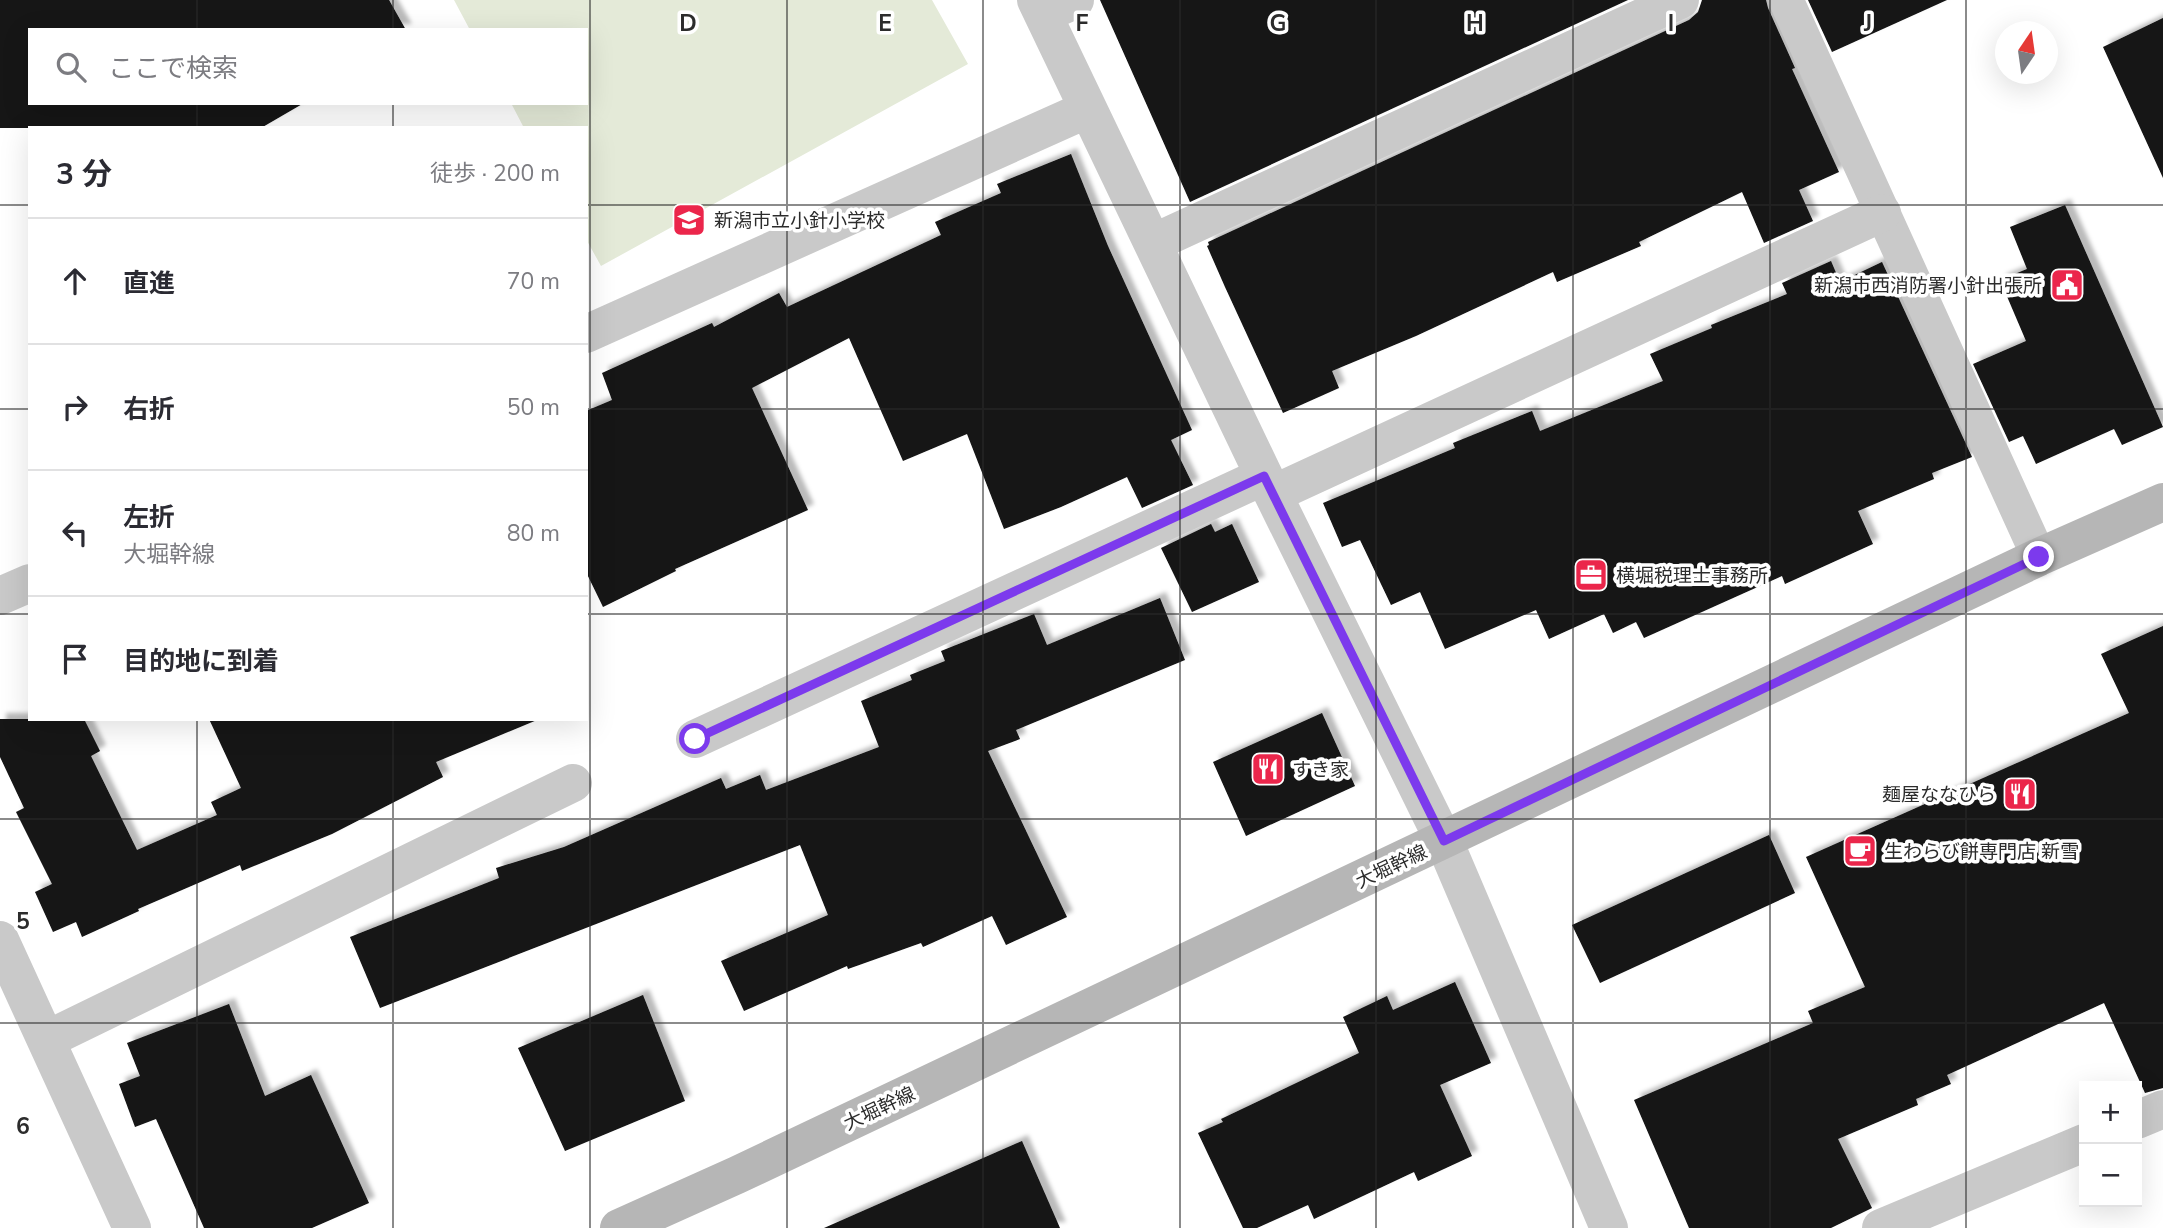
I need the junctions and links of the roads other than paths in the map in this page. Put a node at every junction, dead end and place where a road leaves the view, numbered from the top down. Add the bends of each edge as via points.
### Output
1 (1680, 0) edge
2 (1786, 0) edge
3 (1052, 5) edge
4 (1088, 109) junction
5 (1882, 213) junction
6 (1153, 243) junction
7 (588, 333) edge
8 (1268, 485) junction
9 (2163, 502) edge
10 (2039, 557) junction
11 (28, 584) edge
12 (0, 596) edge
13 (695, 739) dead end
14 (573, 783) dead end
15 (1444, 841) junction
16 (0, 940) edge
17 (46, 1040) junction
18 (2163, 1109) edge
19 (2142, 1118) edge
20 (2082, 1144) edge
21 (132, 1228) edge
22 (619, 1228) edge
23 (1609, 1228) edge
24 (1881, 1228) edge

1 - 6 street
2 - 5 lane
3 - 4 street
4 - 6 street
4 - 7 street
5 - 8 street
5 - 10 lane
6 - 8 street
8 - 13 street
8 - 15 street
9 - 10 street, 大堀幹線
10 - 15 street, 大堀幹線
11 - 12 street
14 - 17 street
15 - 22 street, 大堀幹線
15 - 23 street
16 - 17 street
17 - 21 street
18 - 19 street
20 - 24 street

